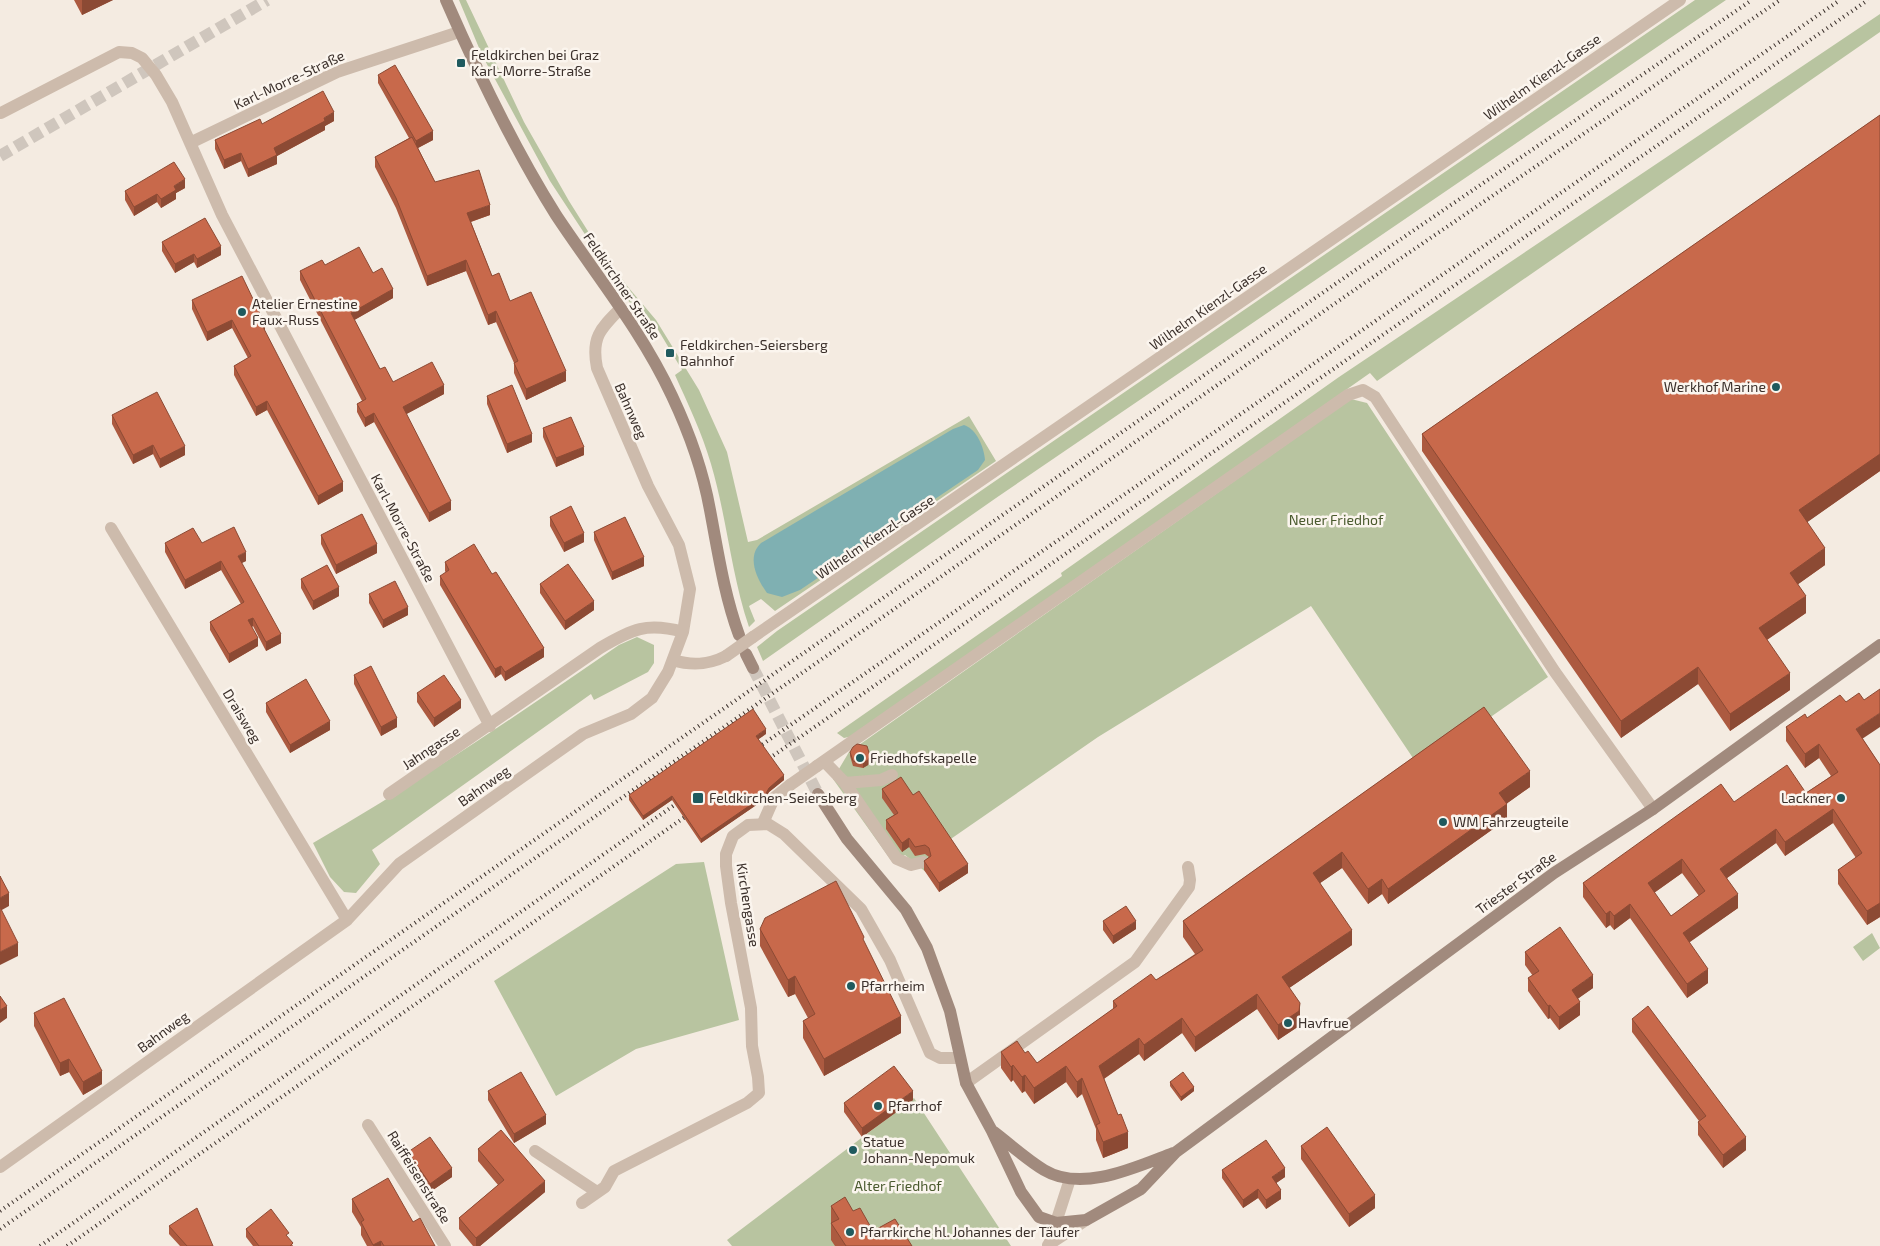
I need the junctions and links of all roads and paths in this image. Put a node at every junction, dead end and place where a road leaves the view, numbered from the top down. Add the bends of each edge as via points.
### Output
1 (446, 0) edge
2 (1680, 0) edge
3 (460, 32) junction
4 (1, 113) edge
5 (190, 143) junction
6 (620, 309) junction
7 (111, 528) dead end
8 (684, 632) junction
9 (739, 635) dead end
10 (1880, 645) edge
11 (746, 654) dead end
12 (673, 660) junction
13 (753, 668) tunnel mouth
14 (490, 726) junction
15 (820, 763) junction
16 (892, 776) dead end
17 (845, 783) junction
18 (389, 794) dead end
19 (818, 794) tunnel mouth
20 (1653, 809) junction
21 (763, 823) junction
22 (923, 862) edge
23 (1188, 867) dead end
24 (347, 920) junction
25 (960, 1058) junction
26 (966, 1083) junction
27 (368, 1124) dead end
28 (992, 1131) junction
29 (535, 1151) dead end
30 (1176, 1152) junction
31 (0, 1167) edge
32 (1070, 1179) junction
33 (597, 1192) junction
34 (582, 1203) dead end
35 (1086, 1220) junction
36 (1056, 1223) junction
37 (1048, 1245) edge
38 (445, 1246) edge

1 - 3 street, Feldkirchner Straße
2 - 12 street, Wilhelm Kienzl-Gasse, bridge via 726,656 702,664
3 - 5 street, Karl-Morre-Straße via 337,72
3 - 6 street, Feldkirchner Straße via 527,165 555,213
4 - 5 street, Karl-Morre-Straße via 107,57 119,52 132,53 142,58 156,75
5 - 14 street, Karl-Morre-Straße via 222,215
6 - 8 street, Bahnweg via 597,335 595,356 608,395 648,486 679,545 690,589
6 - 9 street, Feldkirchner Straße via 663,377 691,440 710,510 720,570
7 - 24 street, Draisweg
8 - 12 street, Bahnweg
8 - 14 street via 660,626 646,627 621,636
10 - 20 street, Triester Straße
11 - 13 street
12 - 24 street, Bahnweg via 660,687 642,707 583,734 399,864
14 - 18 street, Jahngasse
15 - 17 street
15 - 20 street via 1348,395 1363,390 1375,397 1555,672
15 - 21 street, bridge via 774,798
16 - 17 street
17 - 22 street via 897,859 911,865
19 - 25 street via 847,839 892,892 918,930 943,988
20 - 30 street, Triester Straße via 1554,873
21 - 25 street via 784,834 861,909 890,960 930,1053 940,1058
21 - 33 street, Kirchengasse via 740,829 733,836 726,854 731,903 751,1008 758,1093 747,1103 614,1171 605,1187
23 - 26 street via 1189,887 1135,962
24 - 31 street, Bahnweg
25 - 26 street
26 - 28 street
27 - 38 street, Raiffeisenstraße
28 - 32 street via 1045,1170
28 - 36 street via 1021,1192 1039,1217
29 - 33 street
30 - 32 street via 1114,1175
30 - 35 street via 1141,1189
32 - 36 street
33 - 34 street, Kirchengasse
35 - 36 street
35 - 37 street
36 - 37 street

